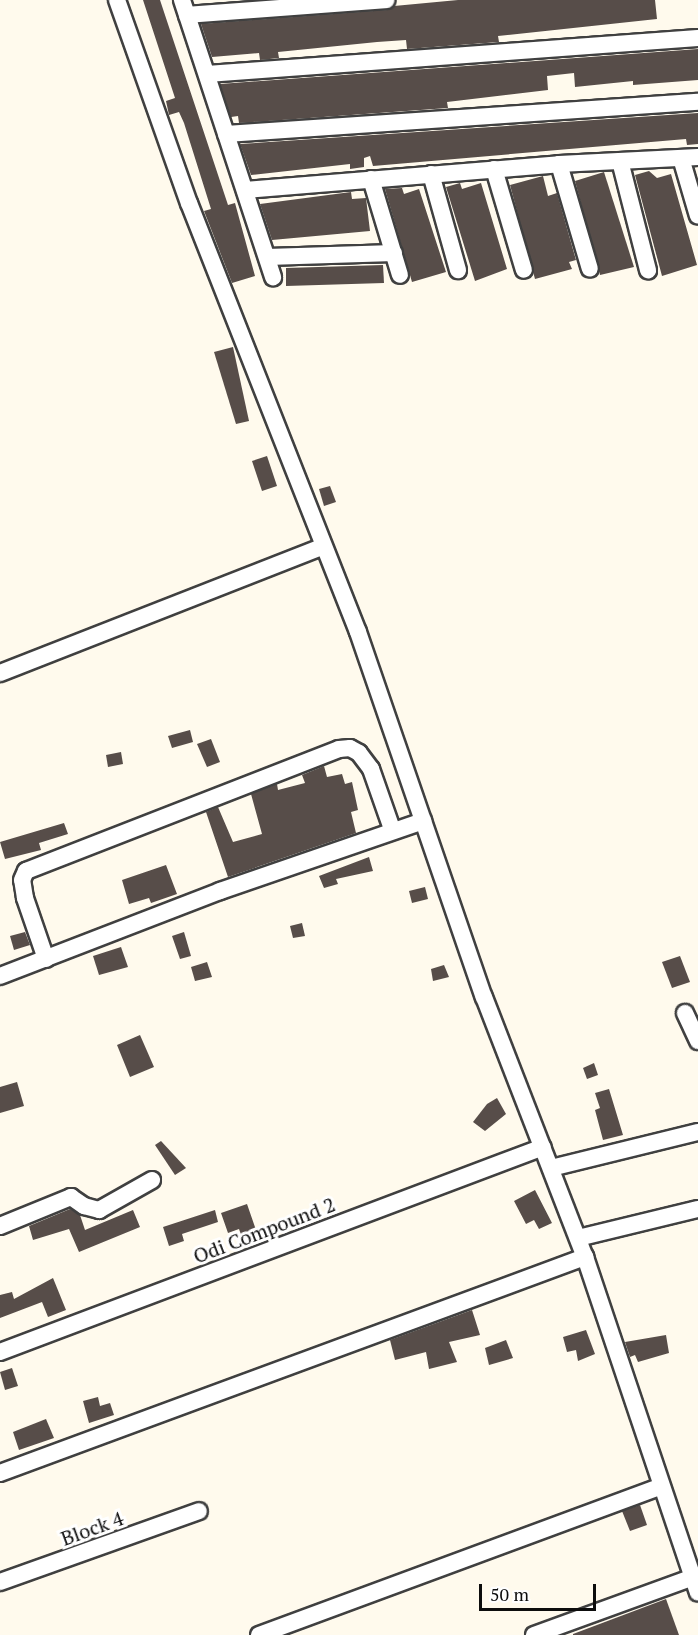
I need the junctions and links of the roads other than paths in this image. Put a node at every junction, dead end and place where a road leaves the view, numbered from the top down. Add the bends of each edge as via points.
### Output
1 (117, 0) edge
2 (386, 0) edge
3 (184, 8) edge
4 (698, 38) edge
5 (207, 75) junction
6 (698, 102) edge
7 (226, 134) junction
8 (690, 157) edge
9 (620, 161) junction
10 (559, 164) junction
11 (494, 169) junction
12 (431, 174) junction
13 (371, 179) junction
14 (245, 190) junction
15 (698, 216) edge
16 (394, 253) junction
17 (267, 257) junction
18 (590, 269) dead end
19 (458, 270) dead end
20 (524, 270) dead end
21 (648, 270) dead end
22 (400, 275) dead end
23 (273, 277) dead end
24 (322, 547) junction
25 (0, 673) edge
26 (423, 821) junction
27 (392, 829) junction
28 (46, 959) junction
29 (0, 976) edge
30 (685, 1013) dead end
31 (698, 1041) edge
32 (698, 1132) edge
33 (543, 1147) junction
34 (552, 1168) junction
35 (152, 1180) dead end
36 (698, 1209) edge
37 (0, 1226) edge
38 (578, 1238) junction
39 (585, 1257) junction
40 (0, 1352) edge
41 (0, 1473) edge
42 (661, 1486) junction
43 (199, 1511) dead end
44 (0, 1582) edge
45 (695, 1585) edge
46 (259, 1635) edge
47 (534, 1635) edge

1 - 24 street via 189,203
2 - 3 street
3 - 5 street
4 - 5 street
5 - 7 street
6 - 7 street
7 - 14 street
8 - 9 street
8 - 15 street
9 - 10 street
9 - 21 street
10 - 11 street
10 - 18 street
11 - 12 street
11 - 20 street
12 - 13 street
12 - 19 street
13 - 14 street
13 - 16 street
14 - 17 street
16 - 17 street
16 - 22 street
17 - 23 street
24 - 25 street
24 - 26 street via 358,632
26 - 27 street
26 - 33 street via 484,997
27 - 28 street
27 - 28 street via 371,769 359,753 350,748 339,749 26,871 22,880 25,898
28 - 29 street
30 - 31 street
32 - 34 street
33 - 34 street
33 - 40 street, Odi Compound 2
34 - 38 street
35 - 37 street via 99,1210 71,1197
36 - 38 street
38 - 39 street
39 - 41 street
39 - 42 street
42 - 45 street
42 - 46 street
43 - 44 street, Block 4
45 - 47 street

